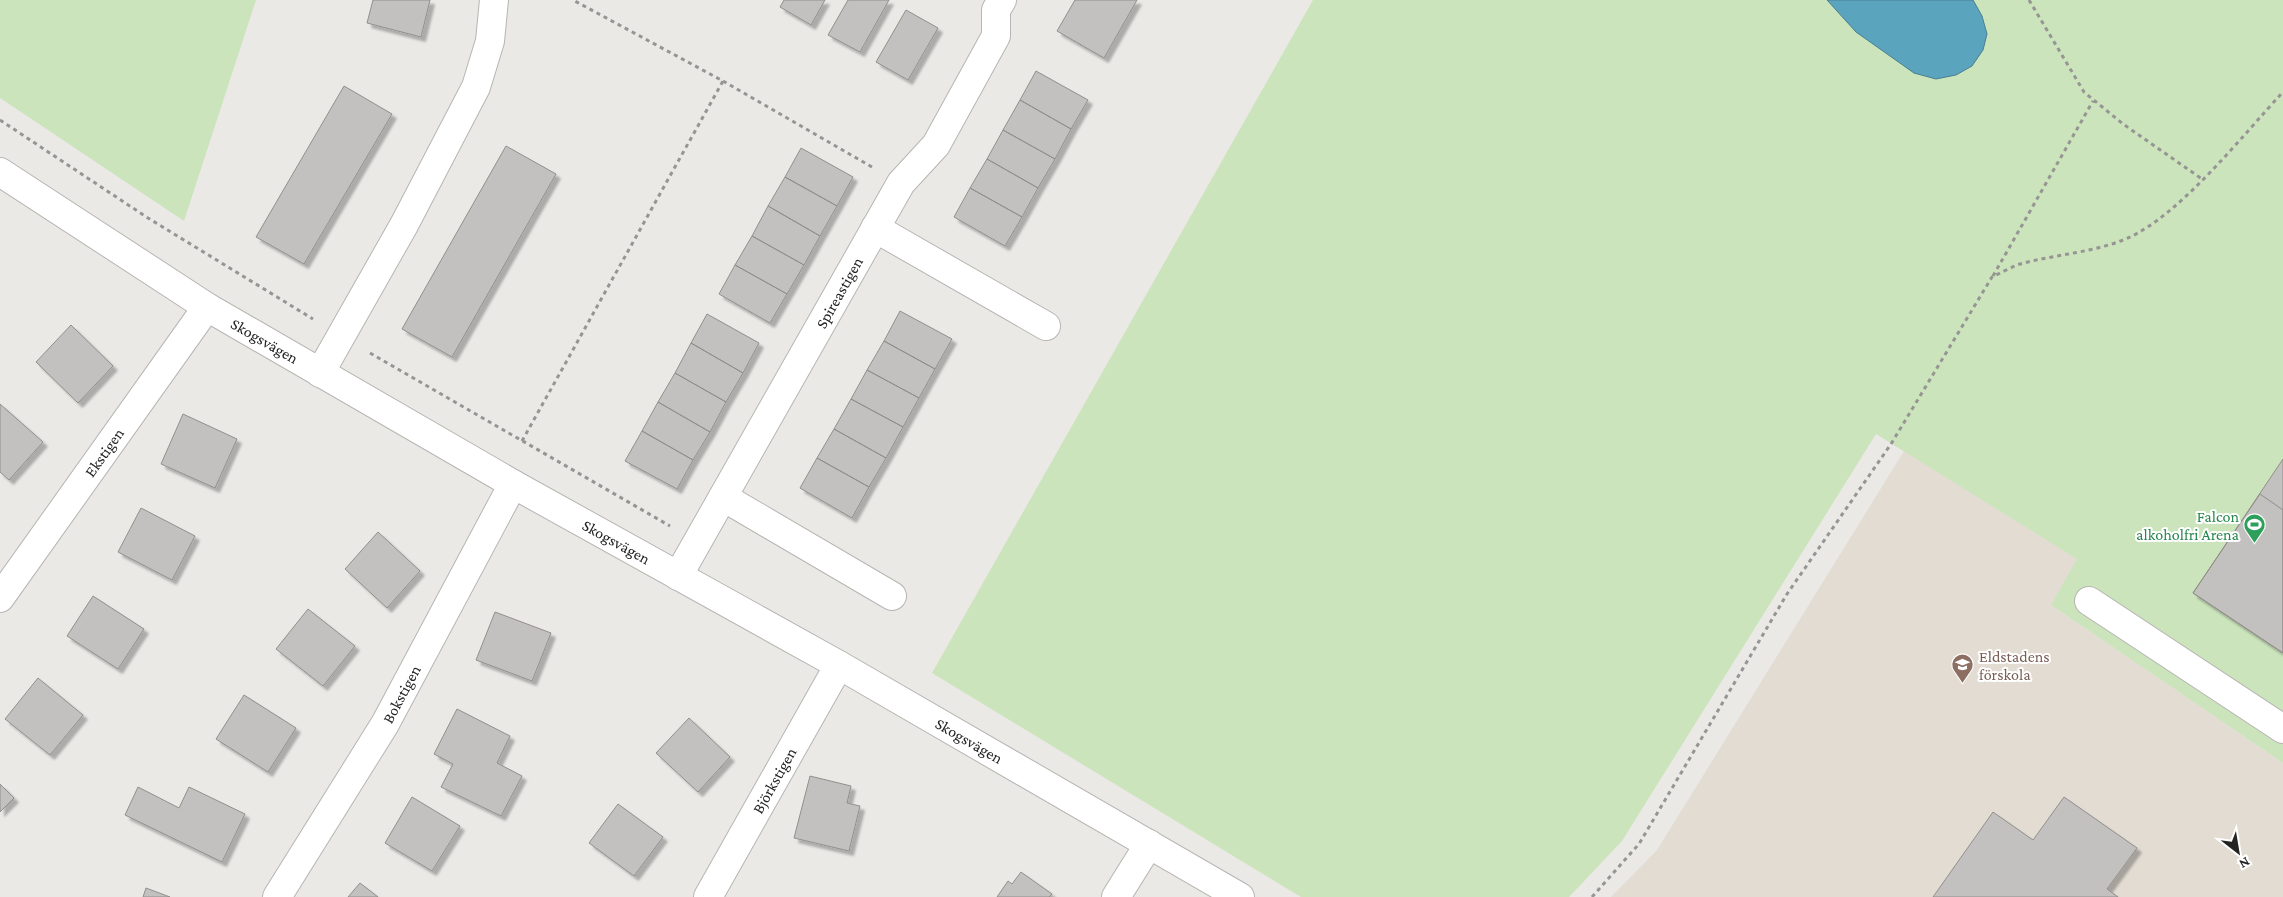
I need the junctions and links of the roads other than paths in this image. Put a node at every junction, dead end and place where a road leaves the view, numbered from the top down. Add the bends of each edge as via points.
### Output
1 (494, 0) edge
2 (992, 3) edge
3 (0, 172) edge
4 (875, 228) junction
5 (207, 307) junction
6 (1046, 326) dead end
7 (320, 373) junction
8 (514, 484) junction
9 (724, 497) junction
10 (678, 576) junction
11 (892, 596) dead end
12 (0, 598) edge
13 (2089, 601) dead end
14 (839, 665) junction
15 (2283, 729) edge
16 (1149, 844) junction
17 (277, 897) edge
18 (708, 897) edge
19 (1116, 897) edge
20 (1240, 897) edge

1 - 7 street via 490,41 476,87 404,225
2 - 4 street, Spireastigen via 996,36 936,145 901,183
3 - 5 street, Skogsvägen
4 - 6 street
4 - 9 street, Spireastigen
5 - 7 street, Skogsvägen
5 - 12 street, Ekstigen
7 - 8 street, Skogsvägen
8 - 10 street, Skogsvägen
8 - 17 street, Bokstigen via 385,724
9 - 10 street, Spireastigen
9 - 11 street
10 - 14 street, Skogsvägen
13 - 15 street
14 - 16 street, Skogsvägen
14 - 18 street, Björkstigen
16 - 19 street
16 - 20 street, Skogsvägen

